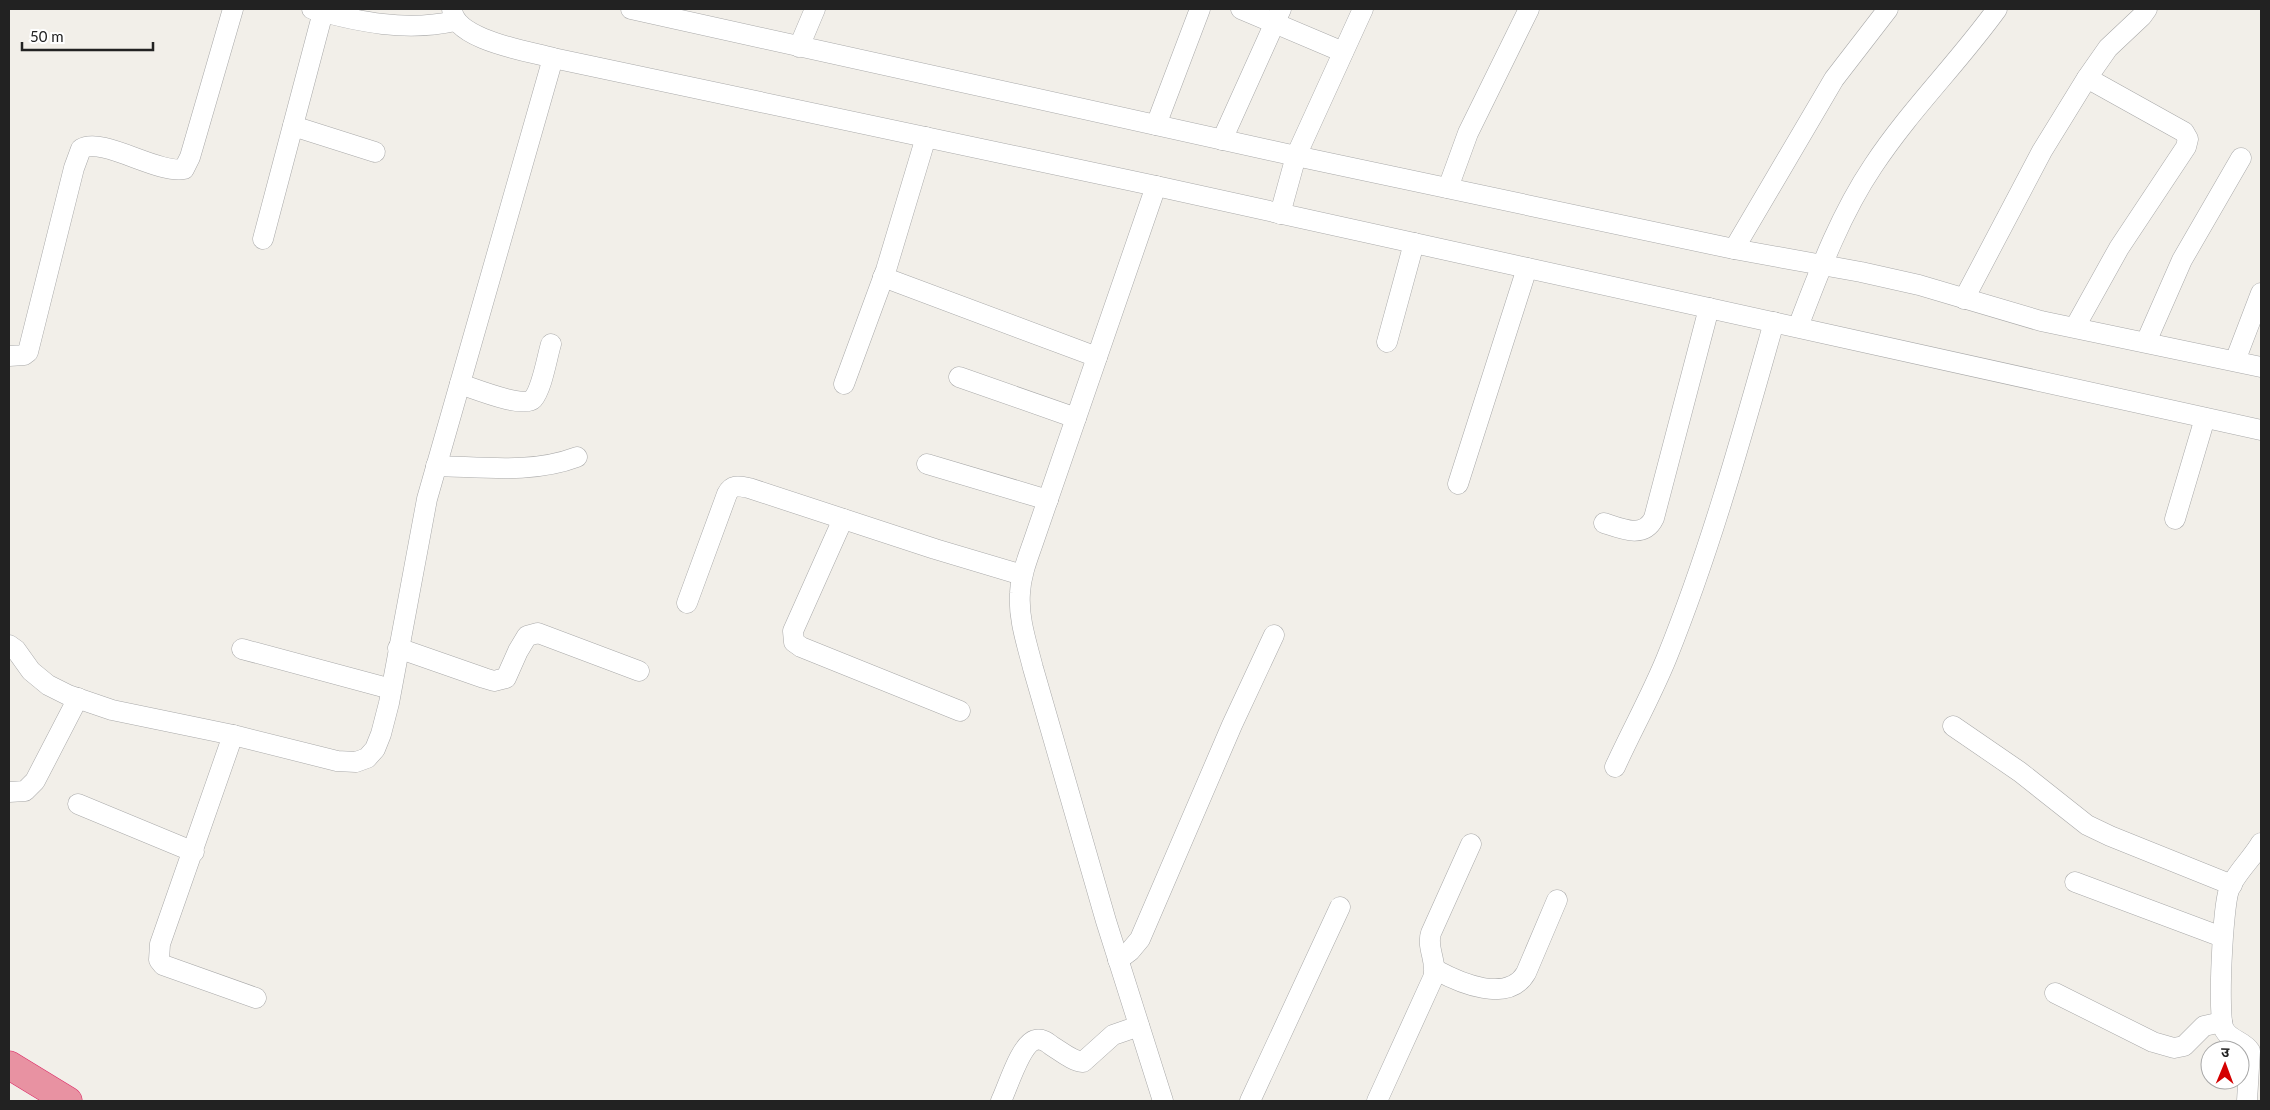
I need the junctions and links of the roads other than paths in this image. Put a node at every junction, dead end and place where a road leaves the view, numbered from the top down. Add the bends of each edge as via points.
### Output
1 (234, 9) edge
2 (631, 9) edge
3 (815, 9) edge
4 (1200, 9) edge
5 (1242, 9) edge
6 (1363, 9) edge
7 (1529, 9) edge
8 (1888, 9) edge
9 (1997, 9) edge
10 (2147, 9) edge
11 (317, 10) edge
12 (454, 15) edge
13 (688, 15) edge
14 (1277, 16) edge
15 (799, 47) junction
16 (1343, 52) junction
17 (553, 58) junction
18 (2088, 78) junction
19 (1156, 125) junction
20 (293, 126) junction
21 (926, 137) junction
22 (1222, 140) junction
23 (375, 152) dead end
24 (2241, 158) dead end
25 (1294, 162) junction
26 (1156, 186) junction
27 (1448, 188) junction
28 (1282, 206) junction
29 (263, 238) dead end
30 (1414, 243) junction
31 (1734, 249) junction
32 (1527, 268) junction
33 (1819, 273) junction
34 (883, 277) junction
35 (2261, 293) edge
36 (1964, 299) junction
37 (1709, 308) junction
38 (1801, 318) junction
39 (1774, 322) junction
40 (2075, 327) junction
41 (1387, 342) dead end
42 (2146, 342) junction
43 (551, 344) dead end
44 (9, 356) edge
45 (1097, 357) junction
46 (2235, 361) junction
47 (2261, 367) edge
48 (959, 377) dead end
49 (460, 384) junction
50 (844, 384) dead end
51 (1076, 418) junction
52 (2205, 418) junction
53 (2261, 430) edge
54 (578, 457) dead end
55 (927, 464) dead end
56 (436, 466) junction
57 (1458, 484) dead end
58 (1048, 500) junction
59 (843, 519) junction
60 (2175, 519) dead end
61 (1604, 523) dead end
62 (1022, 575) junction
63 (687, 603) dead end
64 (1274, 635) dead end
65 (9, 645) edge
66 (398, 648) junction
67 (242, 649) dead end
68 (639, 671) dead end
69 (391, 689) junction
70 (78, 698) junction
71 (960, 711) dead end
72 (1953, 726) dead end
73 (234, 735) junction
74 (1615, 767) dead end
75 (9, 792) edge
76 (78, 804) dead end
77 (2261, 843) edge
78 (1471, 844) dead end
79 (194, 852) junction
80 (2075, 882) dead end
81 (2232, 885) junction
82 (1558, 900) dead end
83 (1340, 907) dead end
84 (2222, 937) junction
85 (1118, 960) junction
86 (1436, 970) junction
87 (2055, 993) dead end
88 (256, 998) dead end
89 (2222, 1022) junction
90 (1139, 1026) junction
91 (9, 1066) edge
92 (68, 1101) edge
93 (1002, 1101) edge
94 (1163, 1101) edge
95 (1250, 1101) edge
96 (1378, 1101) edge
97 (2247, 1101) edge

1 - 44 street via 184,169 168,168 96,146 81,149 28,352
2 - 13 street
3 - 15 street
4 - 19 street
5 - 14 street
6 - 16 street
7 - 27 street via 1468,133
8 - 31 street via 1834,79
9 - 33 street via 1924,97 1872,167
10 - 18 street via 2108,48
11 - 12 street via 354,20 421,27
11 - 20 street
12 - 17 street via 465,30 482,38
13 - 15 street
14 - 16 street
14 - 22 street
15 - 19 street
16 - 25 street
17 - 21 street
17 - 49 street
18 - 36 street via 2042,151
18 - 40 street via 2184,132 2188,138 2186,147 2119,248
19 - 22 street
20 - 23 street
20 - 29 street
21 - 26 street
21 - 34 street
22 - 25 street
24 - 42 street via 2182,260
25 - 27 street
25 - 28 street
26 - 28 street
26 - 45 street
27 - 31 street
28 - 30 street
30 - 32 street
30 - 41 street
31 - 33 street
32 - 37 street
32 - 57 street
33 - 36 street via 1919,286
33 - 38 street
34 - 45 street
34 - 50 street
35 - 46 street
36 - 40 street
37 - 39 street
37 - 61 street via 1654,518 1644,530 1636,531
38 - 39 street
38 - 52 street
39 - 74 street via 1739,445 1691,593 1666,659
40 - 42 street
42 - 46 street
43 - 49 street via 532,400 512,400
45 - 51 street
46 - 47 street
48 - 51 street
49 - 56 street
51 - 58 street
52 - 53 street
52 - 60 street
54 - 56 street via 541,467
55 - 58 street
56 - 66 street
58 - 62 street
59 - 62 street
59 - 63 street via 749,488 732,487
59 - 71 street via 793,631 794,642
62 - 85 street via 1020,593 1024,634
64 - 85 street via 1140,939
65 - 70 street via 48,685
66 - 68 street via 484,678 500,680 506,678 527,636 538,633
66 - 69 street
67 - 69 street
69 - 73 street via 382,734 375,749 367,758 356,762 337,761
70 - 73 street via 112,710
70 - 75 street via 35,782 25,791
72 - 81 street via 2020,772 2087,825
73 - 79 street
76 - 79 street
77 - 81 street
78 - 86 street via 1431,932 1430,947
79 - 88 street via 160,944 159,960 163,965
80 - 84 street
81 - 84 street via 2225,905
82 - 86 street via 1519,983 1507,988 1472,986
83 - 95 street
84 - 89 street
85 - 90 street
86 - 96 street
87 - 89 street via 2153,1042 2174,1048 2184,1046 2204,1026
89 - 97 street via 2224,1030 2250,1050
90 - 93 street via 1112,1035 1083,1062 1071,1058 1045,1040 1028,1044
90 - 94 street
91 - 92 highway

